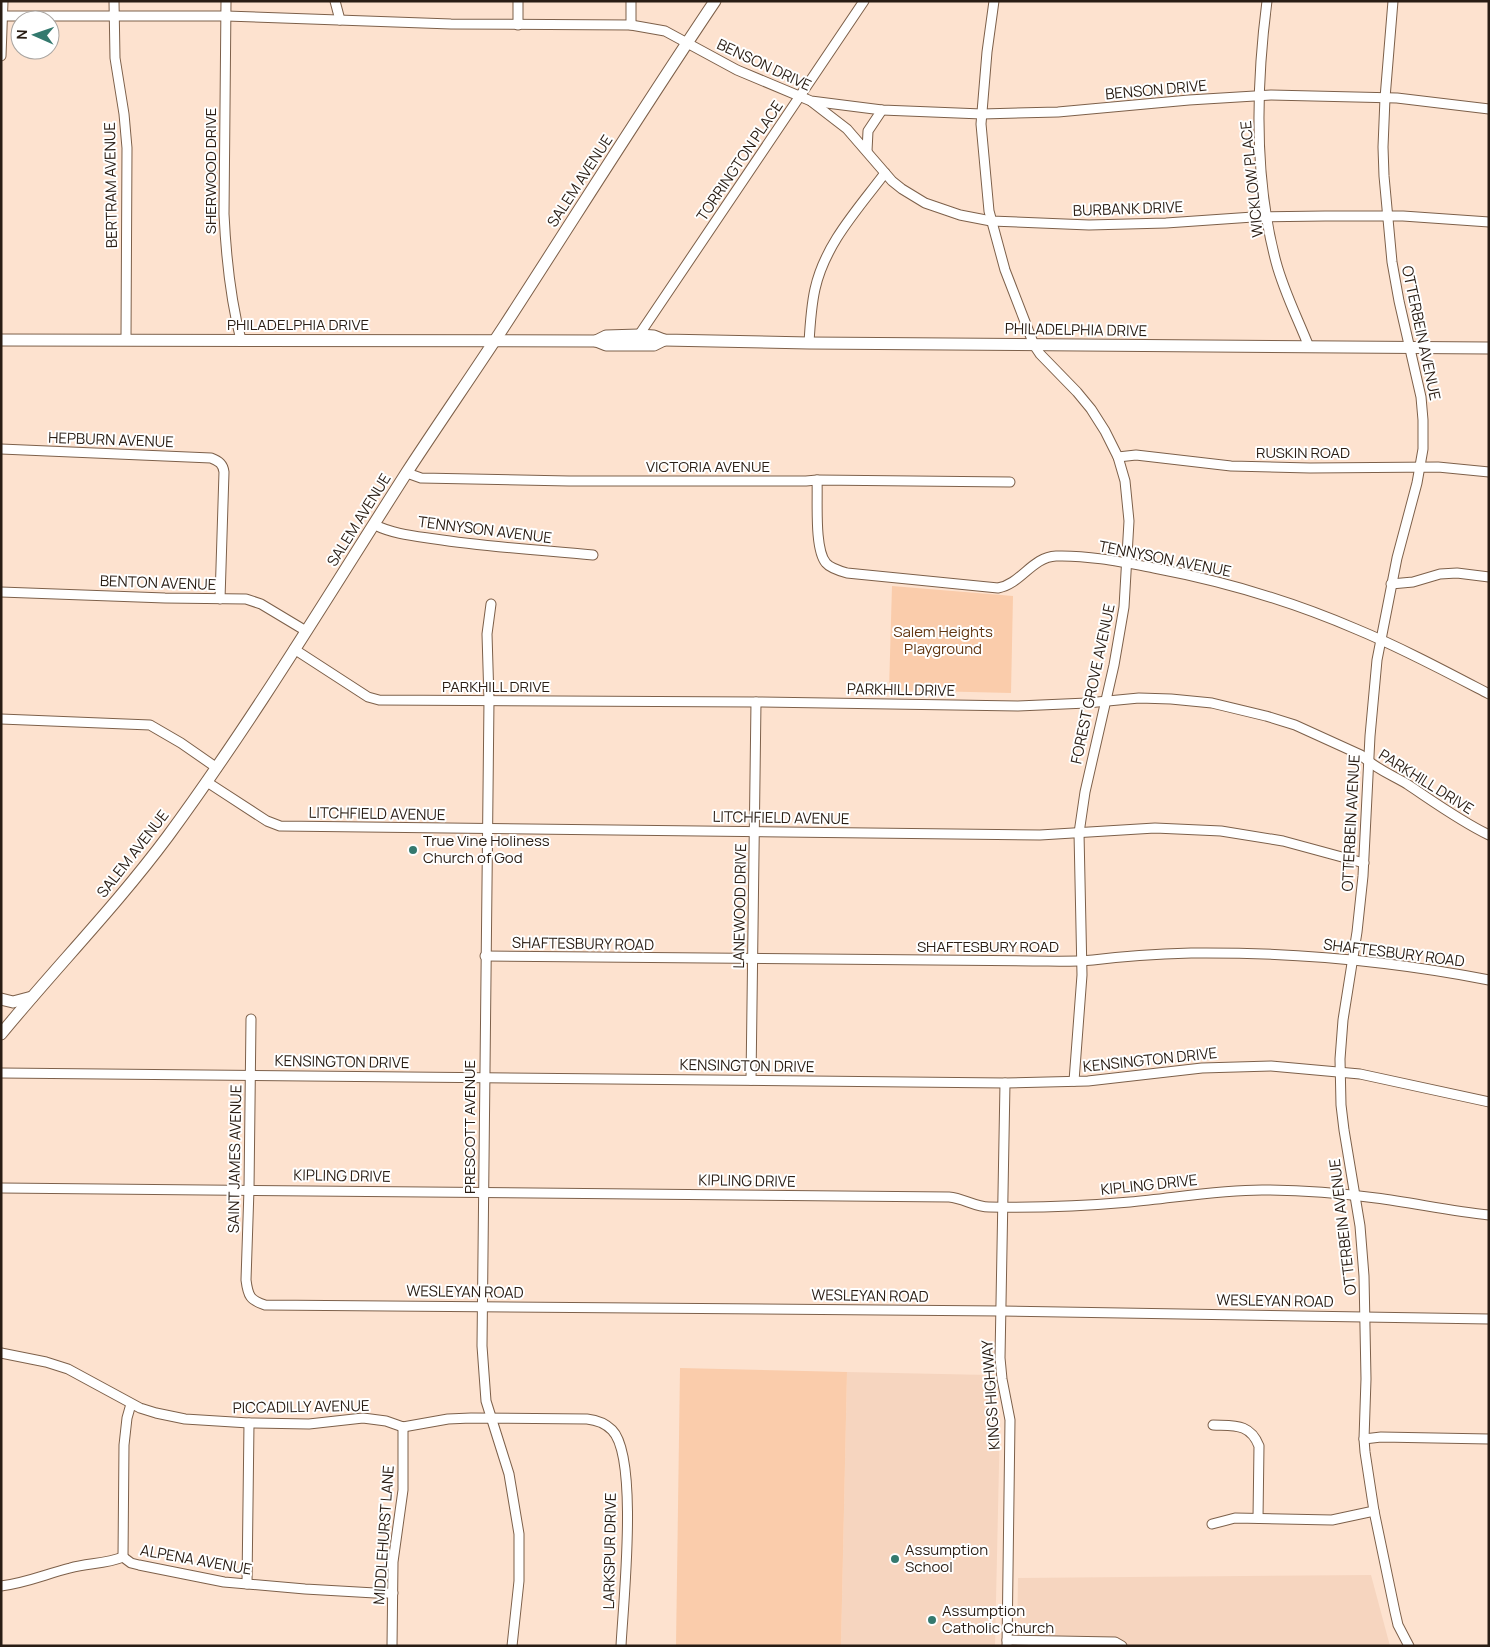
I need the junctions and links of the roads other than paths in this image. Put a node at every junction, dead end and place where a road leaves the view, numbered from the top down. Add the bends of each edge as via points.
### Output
1 (3, 1) edge
2 (114, 1) edge
3 (226, 1) edge
4 (335, 1) edge
5 (518, 1) edge
6 (631, 1) edge
7 (714, 1) edge
8 (864, 1) edge
9 (994, 1) edge
10 (1268, 1) edge
11 (1393, 1) edge
12 (2, 16) edge
13 (114, 16) junction
14 (226, 16) junction
15 (340, 20) junction
16 (518, 25) junction
17 (631, 26) junction
18 (687, 42) junction
19 (1, 56) edge
20 (1259, 96) junction
21 (800, 97) junction
22 (1385, 98) junction
23 (811, 101) junction
24 (1489, 109) edge
25 (882, 110) junction
26 (982, 114) junction
27 (867, 151) junction
28 (885, 173) junction
29 (1388, 216) junction
30 (1268, 217) junction
31 (991, 220) junction
32 (1489, 222) edge
33 (639, 335) junction
34 (126, 339) junction
35 (1, 340) edge
36 (241, 340) junction
37 (495, 340) junction
38 (664, 340) junction
39 (596, 341) junction
40 (809, 343) junction
41 (1034, 345) junction
42 (1309, 347) junction
43 (1410, 348) junction
44 (1489, 348) edge
45 (1, 450) edge
46 (1118, 457) junction
47 (1420, 467) junction
48 (1489, 472) edge
49 (407, 473) junction
50 (817, 480) junction
51 (1010, 482) dead end
52 (375, 525) junction
53 (593, 555) dead end
54 (1127, 563) junction
55 (1489, 577) edge
56 (1391, 584) junction
57 (1, 592) edge
58 (220, 599) junction
59 (491, 604) dead end
60 (306, 631) junction
61 (1381, 640) junction
62 (294, 649) junction
63 (1489, 694) edge
64 (488, 700) junction
65 (1106, 701) junction
66 (756, 702) junction
67 (1, 719) edge
68 (1369, 763) junction
69 (217, 768) junction
70 (207, 782) junction
71 (487, 829) junction
72 (754, 831) junction
73 (1079, 833) junction
74 (1489, 835) edge
75 (1364, 863) junction
76 (485, 956) junction
77 (753, 959) junction
78 (1082, 960) junction
79 (1352, 960) junction
80 (1489, 980) edge
81 (32, 997) junction
82 (1, 999) edge
83 (251, 1019) dead end
84 (1, 1034) edge
85 (1340, 1071) junction
86 (1, 1073) edge
87 (250, 1075) junction
88 (484, 1078) junction
89 (750, 1080) junction
90 (1074, 1081) junction
91 (1005, 1083) junction
92 (1489, 1102) edge
93 (1, 1188) edge
94 (249, 1189) junction
95 (483, 1192) junction
96 (1355, 1195) junction
97 (1002, 1207) junction
98 (1489, 1215) edge
99 (252, 1299) joint
100 (483, 1306) junction
101 (1001, 1311) junction
102 (1366, 1316) junction
103 (1489, 1319) edge
104 (1, 1353) edge
105 (132, 1404) junction
106 (491, 1417) junction
107 (249, 1423) junction
108 (1213, 1425) dead end
109 (402, 1426) junction
110 (611, 1429) joint
111 (1364, 1439) junction
112 (1489, 1439) edge
113 (1374, 1511) junction
114 (1258, 1518) junction
115 (1212, 1524) dead end
116 (123, 1557) junction
117 (247, 1584) junction
118 (1, 1586) edge
119 (392, 1592) junction
120 (1007, 1643) edge
121 (392, 1646) edge
122 (512, 1646) edge
123 (621, 1646) edge
124 (1121, 1646) edge
125 (1409, 1646) edge

1 - 12 street
2 - 13 street, BERTRAM AVENUE
3 - 14 street, SHERWOOD DRIVE
4 - 15 street
5 - 16 street
6 - 17 street
7 - 18 main road, SALEM AVENUE
8 - 21 street, TORRINGTON PLACE
9 - 26 street, FOREST GROVE AVENUE
10 - 20 street, WICKLOW PLACE
11 - 22 street, OTTERBEIN AVENUE
12 - 13 street, BENSON DRIVE
12 - 19 street
13 - 14 street, BENSON DRIVE
13 - 34 street, BERTRAM AVENUE via 114,58 127,148
14 - 15 street, BENSON DRIVE
14 - 36 street, SHERWOOD DRIVE via 225,233 232,303
15 - 16 street, BENSON DRIVE
16 - 17 street, BENSON DRIVE
17 - 18 street, BENSON DRIVE via 665,31
18 - 21 street, BENSON DRIVE via 737,70
18 - 37 main road, SALEM AVENUE
20 - 22 street, BENSON DRIVE
20 - 26 street, BENSON DRIVE via 1058,112
20 - 30 street, WICKLOW PLACE via 1260,157
21 - 23 street, BENSON DRIVE
21 - 33 street, TORRINGTON PLACE
22 - 24 street, BENSON DRIVE
22 - 29 street, OTTERBEIN AVENUE via 1383,147
23 - 25 street, BENSON DRIVE
23 - 27 street, BURBANK DRIVE via 842,125
25 - 26 street, BENSON DRIVE
25 - 27 street via 868,131
26 - 31 street, FOREST GROVE AVENUE
27 - 28 street, BURBANK DRIVE
28 - 31 street, BURBANK DRIVE via 902,189 933,207
28 - 40 street via 838,236 824,261 811,310
29 - 30 street, BURBANK DRIVE
29 - 32 street, BURBANK DRIVE
29 - 43 street, OTTERBEIN AVENUE via 1392,262
30 - 31 street, BURBANK DRIVE via 1089,225
30 - 42 street, WICKLOW PLACE via 1281,279
31 - 41 street, FOREST GROVE AVENUE via 1005,270
33 - 38 main road, PHILADELPHIA DRIVE
33 - 39 main road, PHILADELPHIA DRIVE via 606,336
34 - 35 main road, PHILADELPHIA DRIVE
34 - 36 main road, PHILADELPHIA DRIVE
36 - 37 main road, PHILADELPHIA DRIVE
37 - 39 main road, PHILADELPHIA DRIVE
37 - 49 main road, SALEM AVENUE
38 - 39 main road, PHILADELPHIA DRIVE via 654,345
38 - 40 main road, PHILADELPHIA DRIVE
40 - 41 main road, PHILADELPHIA DRIVE
41 - 42 main road, PHILADELPHIA DRIVE
41 - 46 street, FOREST GROVE AVENUE via 1091,409
42 - 43 main road, PHILADELPHIA DRIVE
43 - 44 main road, PHILADELPHIA DRIVE
43 - 47 street, OTTERBEIN AVENUE via 1423,412
45 - 58 street, HEPBURN AVENUE via 211,458 218,461 224,472
46 - 47 street, RUSKIN ROAD via 1232,466
46 - 54 street, FOREST GROVE AVENUE via 1128,500
47 - 48 street, RUSKIN ROAD
47 - 56 street, OTTERBEIN AVENUE
49 - 50 street, VICTORIA AVENUE via 421,478 560,481
49 - 52 main road, SALEM AVENUE
50 - 51 street, VICTORIA AVENUE
50 - 54 street, TENNYSON AVENUE via 820,554 827,564 847,574 998,588 1010,584 1050,556
52 - 53 street, TENNYSON AVENUE via 448,541
52 - 60 main road, SALEM AVENUE
54 - 61 street, TENNYSON AVENUE via 1240,587 1312,611
54 - 65 street, FOREST GROVE AVENUE via 1124,607
55 - 56 street via 1440,574
56 - 61 street, OTTERBEIN AVENUE
57 - 58 street, BENTON AVENUE
58 - 60 street, BENTON AVENUE via 246,599 261,604
59 - 64 street, PRESCOTT AVENUE via 487,634
60 - 62 main road, SALEM AVENUE
61 - 63 street, TENNYSON AVENUE
61 - 68 street, OTTERBEIN AVENUE
62 - 64 street, PARKHILL DRIVE via 374,699
62 - 69 main road, SALEM AVENUE
64 - 66 street, PARKHILL DRIVE
64 - 71 street, PRESCOTT AVENUE
65 - 66 street, PARKHILL DRIVE via 1018,706
65 - 68 street, PARKHILL DRIVE via 1171,699 1243,709 1320,736 1361,755
65 - 73 street, FOREST GROVE AVENUE
66 - 72 street, LANEWOOD DRIVE
67 - 69 street via 150,725
68 - 74 street, PARKHILL DRIVE
68 - 75 street, OTTERBEIN AVENUE
69 - 70 main road, SALEM AVENUE
70 - 71 street, LITCHFIELD AVENUE via 277,826
70 - 81 main road, SALEM AVENUE via 120,898
71 - 72 street, LITCHFIELD AVENUE
71 - 76 street, PRESCOTT AVENUE
72 - 73 street, LITCHFIELD AVENUE
72 - 77 street, LANEWOOD DRIVE
73 - 75 street, LITCHFIELD AVENUE via 1156,828 1221,831 1283,841
73 - 78 street, FOREST GROVE AVENUE
75 - 79 street, OTTERBEIN AVENUE
76 - 77 street, SHAFTESBURY ROAD
76 - 88 street, PRESCOTT AVENUE
77 - 78 street, SHAFTESBURY ROAD
77 - 89 street, LANEWOOD DRIVE
78 - 79 street, SHAFTESBURY ROAD via 1190,954
78 - 90 street, FOREST GROVE AVENUE
79 - 80 street, SHAFTESBURY ROAD
79 - 85 street, OTTERBEIN AVENUE
81 - 82 main road via 13,1002
81 - 84 main road, SALEM AVENUE
83 - 87 street, SAINT JAMES AVENUE
85 - 90 street, KENSINGTON DRIVE via 1271,1066 1223,1067
85 - 92 street, KENSINGTON DRIVE via 1386,1078
85 - 96 street, OTTERBEIN AVENUE via 1344,1130
86 - 87 street, KENSINGTON DRIVE
87 - 88 street, KENSINGTON DRIVE
87 - 94 street, SAINT JAMES AVENUE
88 - 89 street, KENSINGTON DRIVE
88 - 95 street, PRESCOTT AVENUE
89 - 91 street, KENSINGTON DRIVE
90 - 91 street, KENSINGTON DRIVE
91 - 97 street, KINGS HIGHWAY
93 - 94 street, KIPLING DRIVE
94 - 95 street, KIPLING DRIVE
94 - 99 street, SAINT JAMES AVENUE via 246,1280
95 - 97 street, KIPLING DRIVE via 949,1197 981,1206
95 - 100 street, PRESCOTT AVENUE
96 - 97 street, KIPLING DRIVE via 1238,1191 1095,1205
96 - 98 street, KIPLING DRIVE
96 - 102 street, OTTERBEIN AVENUE
97 - 101 street, KINGS HIGHWAY
99 - 100 street, WESLEYAN ROAD via 265,1304
100 - 101 street, WESLEYAN ROAD
100 - 106 street, PRESCOTT AVENUE via 485,1389
101 - 102 street, WESLEYAN ROAD
101 - 120 street, KINGS HIGHWAY via 1000,1358 1010,1420
102 - 103 street, WESLEYAN ROAD
102 - 111 street, OTTERBEIN AVENUE
104 - 105 street, PICCADILLY AVENUE via 68,1369
105 - 107 street, PICCADILLY AVENUE via 185,1419
105 - 116 street via 124,1445
106 - 109 street, PICCADILLY AVENUE
106 - 110 street, PICCADILLY AVENUE via 587,1419
106 - 122 street, PRESCOTT AVENUE via 509,1474 519,1534 519,1581
107 - 109 street, PICCADILLY AVENUE via 309,1424 363,1418
107 - 117 street
108 - 114 street via 1241,1427 1252,1433 1257,1441
109 - 119 street, MIDDLEHURST LANE via 403,1490
110 - 123 street, LARKSPUR DRIVE via 621,1450 626,1491 627,1560
111 - 112 street
111 - 113 street, OTTERBEIN AVENUE
113 - 114 street via 1326,1520
113 - 125 street, OTTERBEIN AVENUE via 1394,1612
114 - 115 street via 1228,1519
116 - 117 street, ALPENA AVENUE via 139,1565
116 - 118 street, ALPENA AVENUE via 69,1568 21,1584
117 - 119 street, ALPENA AVENUE
119 - 121 street, MIDDLEHURST LANE
120 - 124 street via 1115,1642

